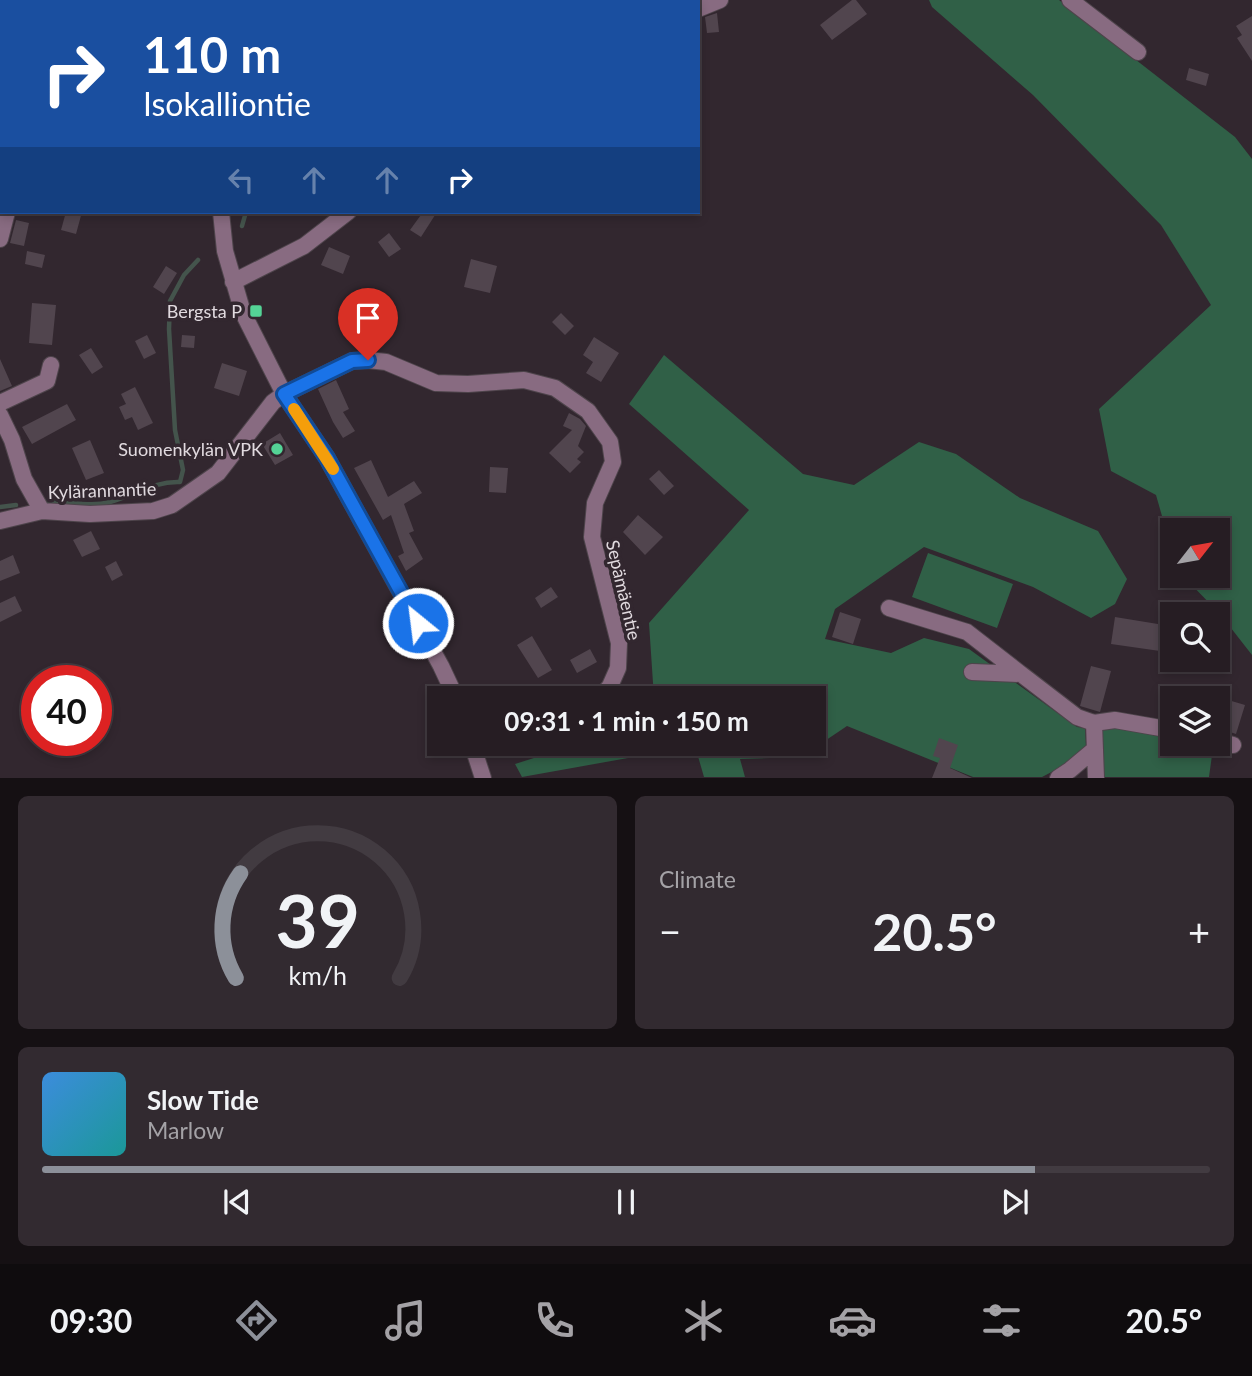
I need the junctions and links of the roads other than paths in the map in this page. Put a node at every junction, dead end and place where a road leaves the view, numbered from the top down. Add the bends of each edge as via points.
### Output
1 (720, 0) edge
2 (1070, 0) edge
3 (700, 8) edge
4 (1138, 52) dead end
5 (6, 214) edge
6 (221, 214) edge
7 (345, 214) edge
8 (0, 239) edge
9 (233, 282) junction
10 (51, 365) dead end
11 (284, 394) junction
12 (0, 403) edge
13 (0, 415) edge
14 (42, 511) junction
15 (0, 521) edge
16 (889, 608) dead end
17 (972, 672) dead end
18 (1021, 674) junction
19 (450, 686) edge
20 (610, 686) edge
21 (1094, 723) junction
22 (1160, 728) edge
23 (1095, 748) junction
24 (476, 756) edge
25 (483, 778) edge
26 (1058, 778) edge
27 (1096, 778) edge

1 - 3 street
2 - 4 street
5 - 8 street
6 - 9 street
7 - 9 street via 304,246
9 - 11 street via 243,313
10 - 12 street via 47,381
11 - 14 street, Kylärannantie via 218,473 172,505 153,512
11 - 19 street via 327,458
11 - 20 street, Sepämäentie via 352,361 368,360 386,362 436,383 524,380 555,388 588,411 610,442 613,462 595,503 592,537 618,643 618,668
13 - 14 street via 24,479
14 - 15 street, Kylärannantie
16 - 18 street via 967,632
17 - 18 street
18 - 21 street via 1077,717
21 - 22 street via 1115,720
21 - 23 street
23 - 26 street
23 - 27 street
24 - 25 street

